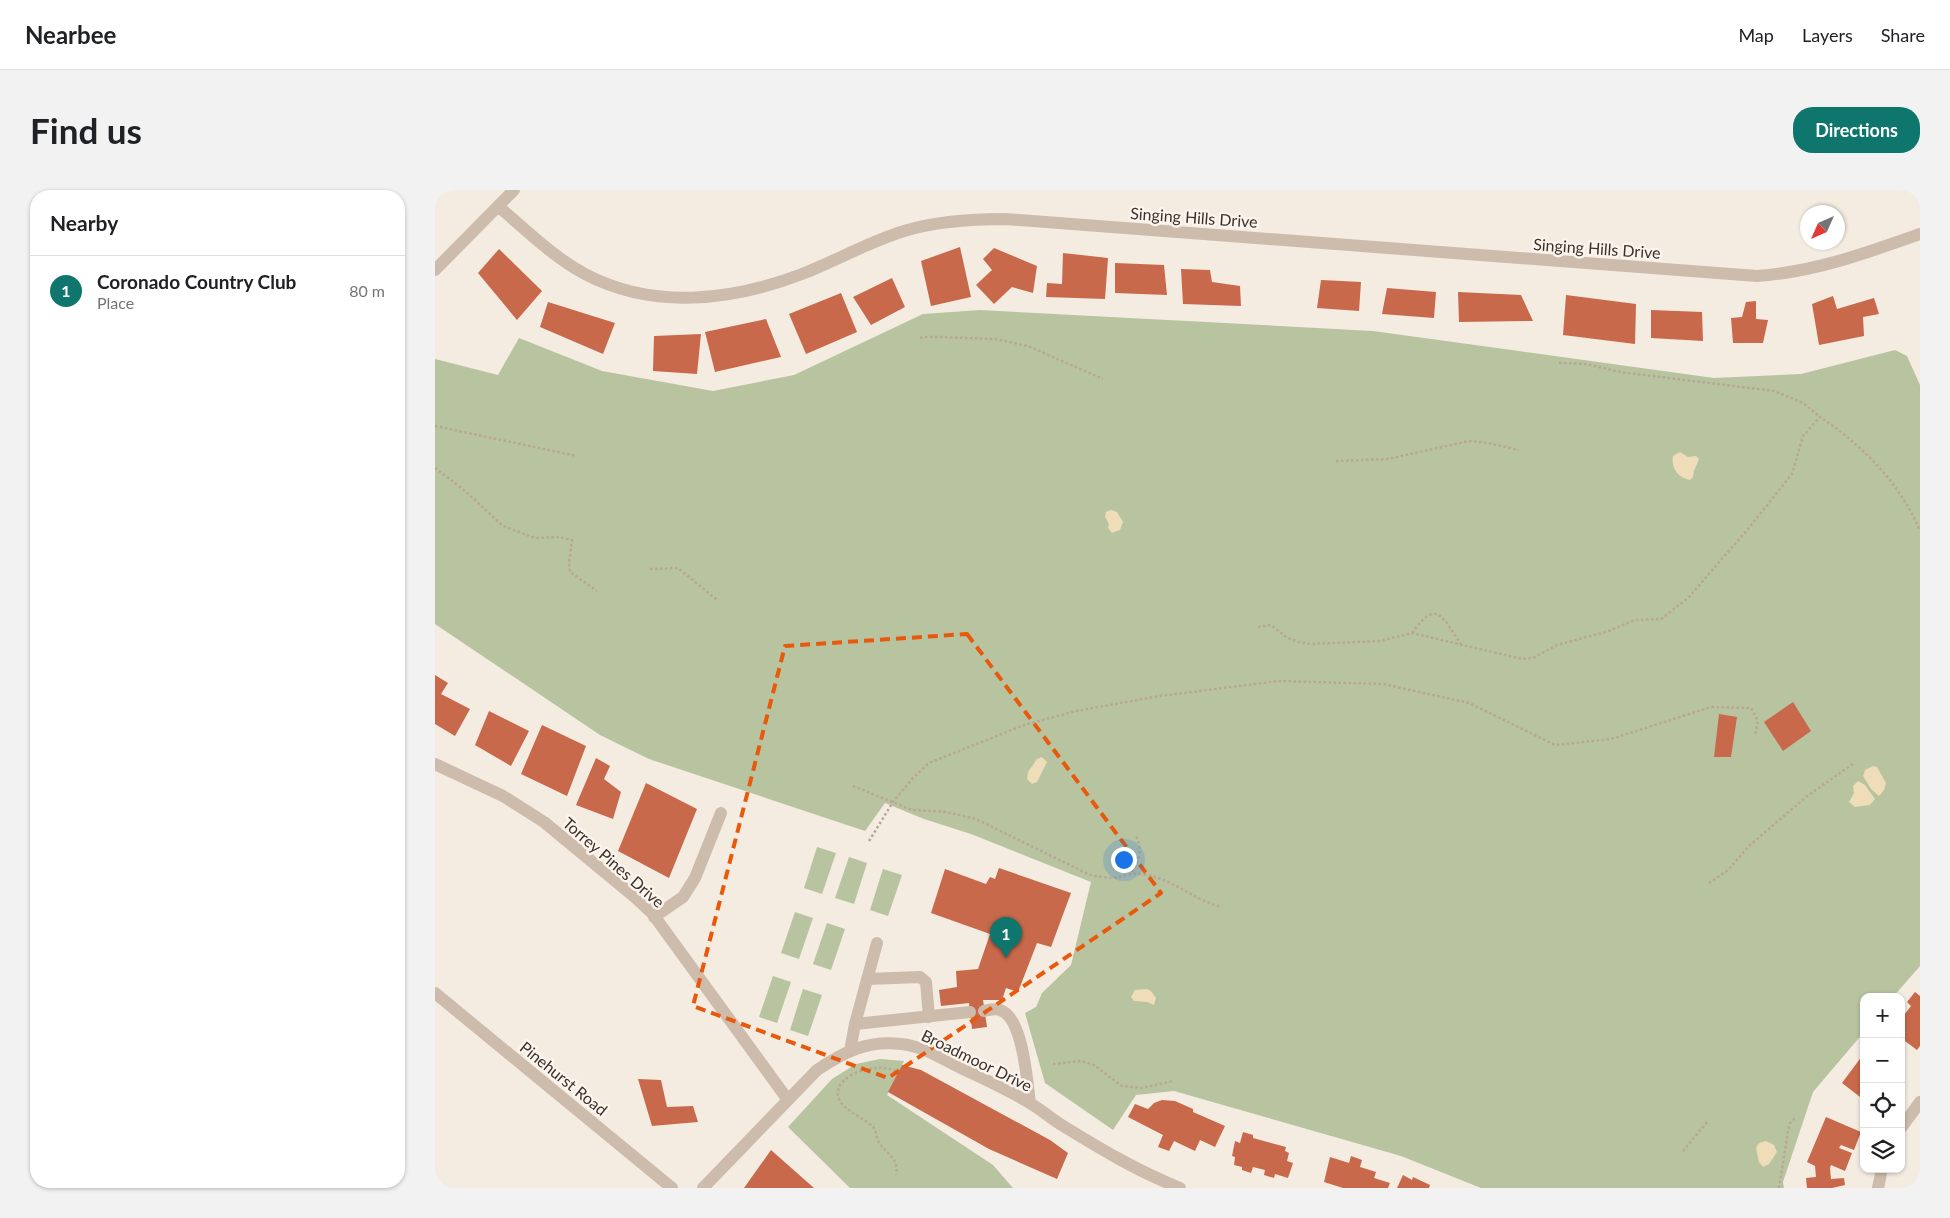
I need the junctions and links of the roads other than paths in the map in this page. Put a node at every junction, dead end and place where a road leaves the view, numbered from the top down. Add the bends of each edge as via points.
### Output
1 (514, 190) edge
2 (498, 206) junction
3 (1920, 234) edge
4 (435, 270) edge
5 (435, 764) edge
6 (721, 813) dead end
7 (654, 917) junction
8 (877, 942) dead end
9 (867, 979) junction
10 (435, 993) edge
11 (984, 1011) dead end
12 (970, 1012) dead end
13 (929, 1017) junction
14 (855, 1024) junction
15 (850, 1051) junction
16 (788, 1100) junction
17 (1920, 1102) edge
18 (1030, 1103) junction
19 (1905, 1123) edge
20 (1881, 1173) edge
21 (672, 1188) edge
22 (703, 1188) edge
23 (1180, 1188) edge
24 (1878, 1188) edge

1 - 2 street
2 - 3 street, Singing Hills Drive via 585,274 623,290 676,298 713,297 767,286 885,237 949,220 1005,219 1757,276 1812,269
2 - 4 street
5 - 7 street, Torrey Pines Drive via 503,796 544,822 636,898
6 - 7 street via 695,878 683,897
7 - 16 street, Torrey Pines Drive
8 - 9 street
9 - 13 street via 920,977 926,982
9 - 14 street
10 - 21 street, Pinehurst Road
11 - 18 street via 999,1009 1010,1016 1016,1028
12 - 13 street
13 - 14 street
14 - 15 street
15 - 16 street, Broadmoor Drive via 817,1070
15 - 18 street, Broadmoor Drive via 862,1046 895,1043 922,1048
16 - 22 street, Broadmoor Drive
17 - 19 street
18 - 23 street, Broadmoor Drive via 1109,1154
20 - 24 street

